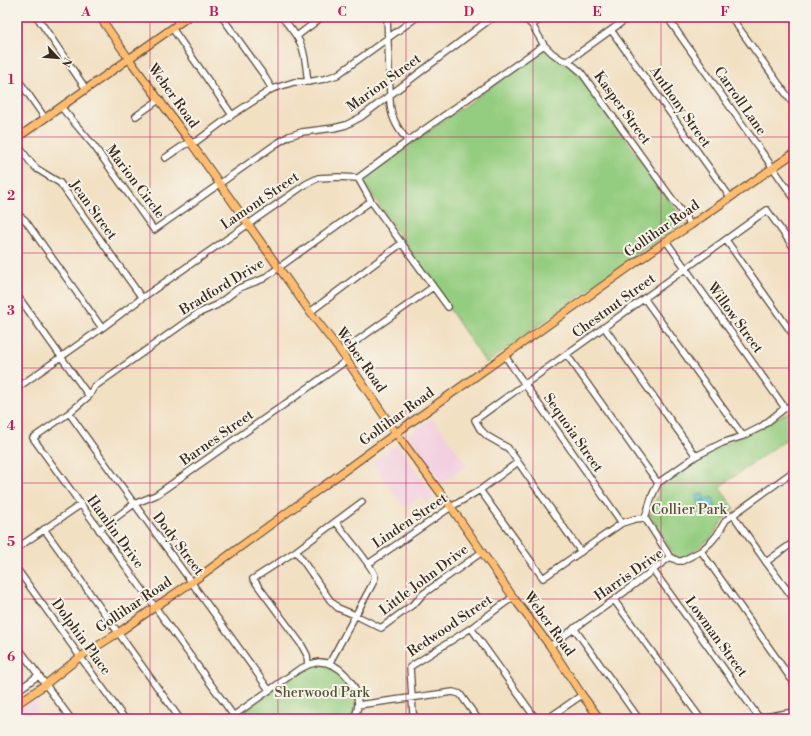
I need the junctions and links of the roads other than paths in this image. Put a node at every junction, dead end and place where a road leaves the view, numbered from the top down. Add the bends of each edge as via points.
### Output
1 (37, 17) edge
2 (100, 17) edge
3 (174, 17) edge
4 (188, 17) edge
5 (222, 17) edge
6 (282, 17) edge
7 (322, 17) edge
8 (387, 17) edge
9 (417, 17) edge
10 (493, 17) edge
11 (523, 17) edge
12 (544, 17) edge
13 (629, 17) edge
14 (667, 17) edge
15 (731, 17) edge
16 (179, 23) junction
17 (532, 25) junction
18 (172, 28) junction
19 (611, 30) junction
20 (297, 36) junction
21 (387, 38) junction
22 (544, 45) junction
23 (129, 59) junction
24 (568, 61) junction
25 (17, 78) edge
26 (308, 82) junction
27 (86, 89) junction
28 (272, 89) junction
29 (390, 95) junction
30 (160, 99) junction
31 (794, 105) edge
32 (61, 107) junction
33 (232, 115) junction
34 (136, 116) dead end
35 (45, 118) junction
36 (17, 138) edge
37 (408, 141) junction
38 (191, 143) junction
39 (17, 144) edge
40 (794, 152) edge
41 (165, 158) dead end
42 (772, 168) junction
43 (358, 178) junction
44 (219, 184) junction
45 (730, 197) junction
46 (794, 198) edge
47 (371, 201) junction
48 (17, 214) edge
49 (248, 224) junction
50 (691, 225) junction
51 (726, 240) junction
52 (666, 241) junction
53 (402, 243) junction
54 (794, 248) edge
55 (278, 267) junction
56 (685, 269) junction
57 (433, 287) junction
58 (17, 295) edge
59 (142, 298) junction
60 (644, 298) junction
61 (448, 308) dead end
62 (310, 312) junction
63 (604, 327) junction
64 (102, 328) junction
65 (794, 336) edge
66 (341, 352) junction
67 (567, 355) junction
68 (505, 356) junction
69 (60, 357) junction
70 (346, 361) junction
71 (18, 384) edge
72 (524, 384) junction
73 (89, 396) junction
74 (785, 408) junction
75 (793, 408) edge
76 (69, 413) junction
77 (396, 434) junction
78 (743, 436) junction
79 (33, 438) joint
80 (696, 456) junction
81 (518, 462) junction
82 (794, 471) edge
83 (658, 483) junction
84 (480, 490) junction
85 (362, 502) dead end
86 (80, 504) junction
87 (134, 504) junction
88 (451, 507) junction
89 (733, 515) junction
90 (645, 518) junction
91 (336, 522) junction
92 (622, 522) junction
93 (44, 529) junction
94 (99, 530) junction
95 (794, 542) edge
96 (17, 548) edge
97 (296, 551) junction
98 (700, 551) junction
99 (482, 552) junction
100 (581, 552) junction
101 (670, 557) junction
102 (766, 562) junction
103 (368, 564) junction
104 (17, 569) edge
105 (653, 570) junction
106 (192, 582) junction
107 (513, 598) junction
108 (794, 599) edge
109 (614, 600) junction
110 (154, 607) junction
111 (355, 615) junction
112 (470, 628) junction
113 (574, 628) junction
114 (118, 633) junction
115 (17, 646) edge
116 (550, 646) junction
117 (80, 657) junction
118 (329, 664) junction
119 (308, 665) junction
120 (39, 675) junction
121 (794, 683) edge
122 (46, 684) junction
123 (269, 690) junction
124 (17, 691) edge
125 (582, 695) junction
126 (412, 697) junction
127 (18, 702) edge
128 (358, 704) junction
129 (794, 712) edge
130 (234, 718) edge
131 (758, 718) edge
132 (71, 719) edge
133 (125, 719) edge
134 (180, 719) edge
135 (354, 719) edge
136 (416, 719) edge
137 (478, 719) edge
138 (536, 719) edge
139 (547, 719) edge
140 (600, 719) edge
141 (639, 719) edge
142 (701, 719) edge

1 - 27 street
2 - 23 main road, Weber Road
3 - 16 street
4 - 16 main road
5 - 28 street
6 - 20 street
7 - 20 street
8 - 21 street
9 - 21 street
10 - 29 street, Marion Street
11 - 17 street, Kasper Street
12 - 17 street
13 - 19 street
14 - 42 street, Carroll Lane
15 - 31 street
16 - 18 main road
17 - 22 street, Kasper Street
18 - 23 main road
18 - 33 street
19 - 24 street
19 - 45 street, Anthony Street
20 - 26 street via 305,57
21 - 26 street via 337,75
21 - 29 street
22 - 24 street, Kasper Street via 552,54
22 - 37 street
23 - 27 main road
23 - 30 main road, Weber Road
24 - 50 street, Kasper Street via 581,72
25 - 35 street
26 - 28 street via 294,82
27 - 32 main road
28 - 33 street
29 - 37 street via 389,106 399,131
29 - 44 street, Marion Street via 346,125 289,136
30 - 34 street
30 - 38 main road, Weber Road
32 - 35 main road
32 - 44 street, Marion Circle via 94,146 154,230
33 - 38 street
35 - 36 main road
37 - 43 street
38 - 41 street
38 - 44 main road, Weber Road
39 - 59 street, Jean Street via 37,170 60,183
40 - 42 main road, Gollihar Road
42 - 45 main road, Gollihar Road
42 - 46 street, Carroll Lane
43 - 47 street
43 - 49 street, Lamont Street via 318,178
44 - 49 main road, Weber Road
45 - 50 main road, Gollihar Road
47 - 53 street
47 - 55 street, Bradford Drive
48 - 64 street via 25,220
49 - 55 main road, Weber Road
49 - 59 street, Lamont Street
50 - 52 main road, Gollihar Road
51 - 54 street, Chestnut Street via 767,210
51 - 56 street, Chestnut Street
51 - 65 street
52 - 56 street, Willow Street
52 - 68 main road, Gollihar Road
53 - 57 street
53 - 62 street
55 - 62 main road, Weber Road
55 - 73 street, Bradford Drive via 263,279 239,288 217,305 197,314 94,387
56 - 60 street, Chestnut Street
56 - 74 street, Willow Street
57 - 61 street
57 - 66 street
58 - 69 street
59 - 64 street, Lamont Street
60 - 63 street, Chestnut Street
60 - 78 street
62 - 66 main road, Weber Road
63 - 67 street, Chestnut Street
63 - 80 street
64 - 69 street, Lamont Street
66 - 70 main road, Weber Road
67 - 72 street, Chestnut Street
67 - 83 street
68 - 72 street, Sequoia Street
68 - 77 main road, Gollihar Road
69 - 71 street, Lamont Street
69 - 73 street
70 - 77 main road, Weber Road
70 - 87 street, Barnes Street via 156,495
72 - 81 street, Chestnut Street via 475,420 487,436 508,448
72 - 92 street, Sequoia Street
73 - 76 street, Bradford Drive
74 - 75 street
74 - 78 street via 761,427
76 - 79 street, Bradford Drive
76 - 87 street, Dody Street
77 - 88 main road, Weber Road
77 - 106 main road, Gollihar Road
78 - 80 street
79 - 86 street, Hamlin Drive
80 - 83 street
81 - 84 street, Linden Street
81 - 100 street
82 - 89 street, Harris Drive
83 - 90 street
84 - 88 street, Linden Street
84 - 100 street via 543,578
85 - 91 street
86 - 93 street
86 - 94 street, Hamlin Drive
87 - 94 street, Barnes Street
87 - 106 street, Dody Street
88 - 99 main road, Weber Road
88 - 103 street, Linden Street
89 - 98 street, Harris Drive via 726,520 712,542
89 - 102 street
90 - 92 street
90 - 101 street
91 - 97 street
91 - 103 street
92 - 100 street
93 - 96 street
93 - 114 street
94 - 110 street, Hamlin Drive
95 - 102 street
97 - 111 street, Little John Drive via 330,600 338,608
97 - 119 street via 253,579 301,644 307,655
98 - 101 street, Harris Drive via 682,561
98 - 121 street
99 - 107 main road, Weber Road
99 - 111 street, Little John Drive via 381,628
101 - 105 street, Harris Drive
102 - 108 street
103 - 111 street, Linden Street via 375,577
104 - 117 street, Dolphin Place
105 - 109 street, Harris Drive
105 - 131 street, Lowman Street
106 - 110 main road, Gollihar Road
106 - 123 street, Dody Street
107 - 112 street, Redwood Street
107 - 116 main road, Weber Road
109 - 113 street, Harris Drive
109 - 142 street
110 - 114 main road, Gollihar Road
110 - 130 street, Hamlin Drive
111 - 118 street, Linden Street
112 - 126 street, Redwood Street via 410,667
112 - 138 street
113 - 116 street, Harris Drive
113 - 141 street
114 - 117 main road, Gollihar Road
114 - 134 street
115 - 120 street
116 - 125 main road, Weber Road
117 - 122 main road, Gollihar Road
117 - 133 street, Dolphin Place
118 - 119 street via 317,662
118 - 128 street via 350,680 357,694
119 - 123 street
120 - 122 street
120 - 124 street
122 - 127 main road, Gollihar Road
122 - 132 street
123 - 130 street
125 - 139 street
125 - 140 main road, Weber Road
126 - 128 street
126 - 136 street
126 - 137 street via 453,692 460,694
128 - 135 street
129 - 131 street

